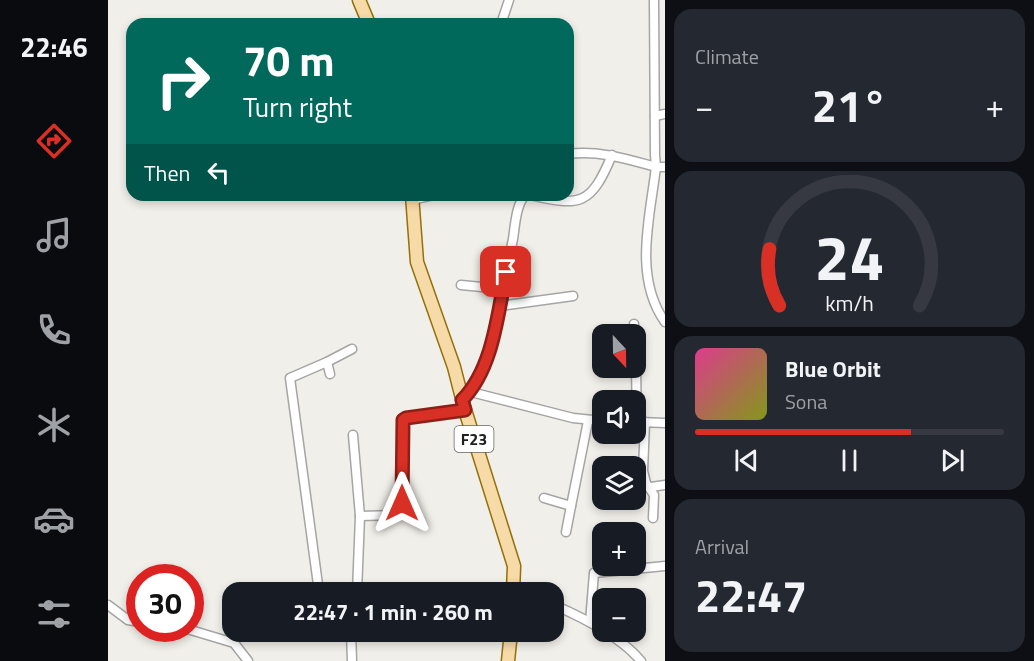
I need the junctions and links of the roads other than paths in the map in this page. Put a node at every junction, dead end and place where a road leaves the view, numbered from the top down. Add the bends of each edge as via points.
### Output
1 (359, 0) edge
2 (509, 0) edge
3 (654, 0) edge
4 (366, 18) edge
5 (503, 18) edge
6 (665, 114) edge
7 (656, 116) junction
8 (574, 153) edge
9 (612, 155) junction
10 (661, 167) edge
11 (574, 199) edge
12 (412, 201) edge
13 (523, 201) edge
14 (460, 285) dead end
15 (503, 289) junction
16 (573, 296) dead end
17 (500, 306) junction
18 (665, 322) edge
19 (352, 349) dead end
20 (327, 362) junction
21 (330, 374) dead end
22 (466, 401) junction
23 (588, 420) junction
24 (592, 420) edge
25 (646, 422) edge
26 (665, 423) edge
27 (353, 435) dead end
28 (641, 444) edge
29 (665, 485) edge
30 (651, 487) junction
31 (544, 498) dead end
32 (571, 506) junction
33 (360, 516) junction
34 (653, 518) dead end
35 (566, 532) dead end
36 (665, 566) edge
37 (318, 582) edge
38 (357, 582) edge
39 (516, 582) edge
40 (108, 605) edge
41 (564, 610) edge
42 (126, 618) edge
43 (590, 622) junction
44 (204, 634) edge
45 (351, 642) edge
46 (510, 642) edge
47 (248, 661) edge
48 (352, 661) edge
49 (508, 661) edge
50 (641, 661) edge

1 - 4 main road
2 - 5 street
3 - 7 street
6 - 7 street
7 - 10 street
8 - 9 street
9 - 10 street
9 - 11 street via 600,185 585,197
10 - 18 street via 645,257 650,289
12 - 22 main road, F23 via 417,262
13 - 15 street
14 - 15 street
15 - 17 street
16 - 17 street
17 - 22 street via 485,362
19 - 20 street
20 - 21 street
20 - 37 street via 290,378
22 - 23 street
22 - 33 street via 403,420 402,510 397,515
22 - 39 main road, F23
23 - 24 street
23 - 32 street
25 - 26 street
27 - 33 street
28 - 30 street via 646,483
29 - 30 street
30 - 34 street
31 - 32 street
32 - 35 street
33 - 38 street
36 - 43 street via 594,573
40 - 42 street
41 - 43 street
43 - 50 street
44 - 47 street via 234,642
45 - 48 street
46 - 49 main road

